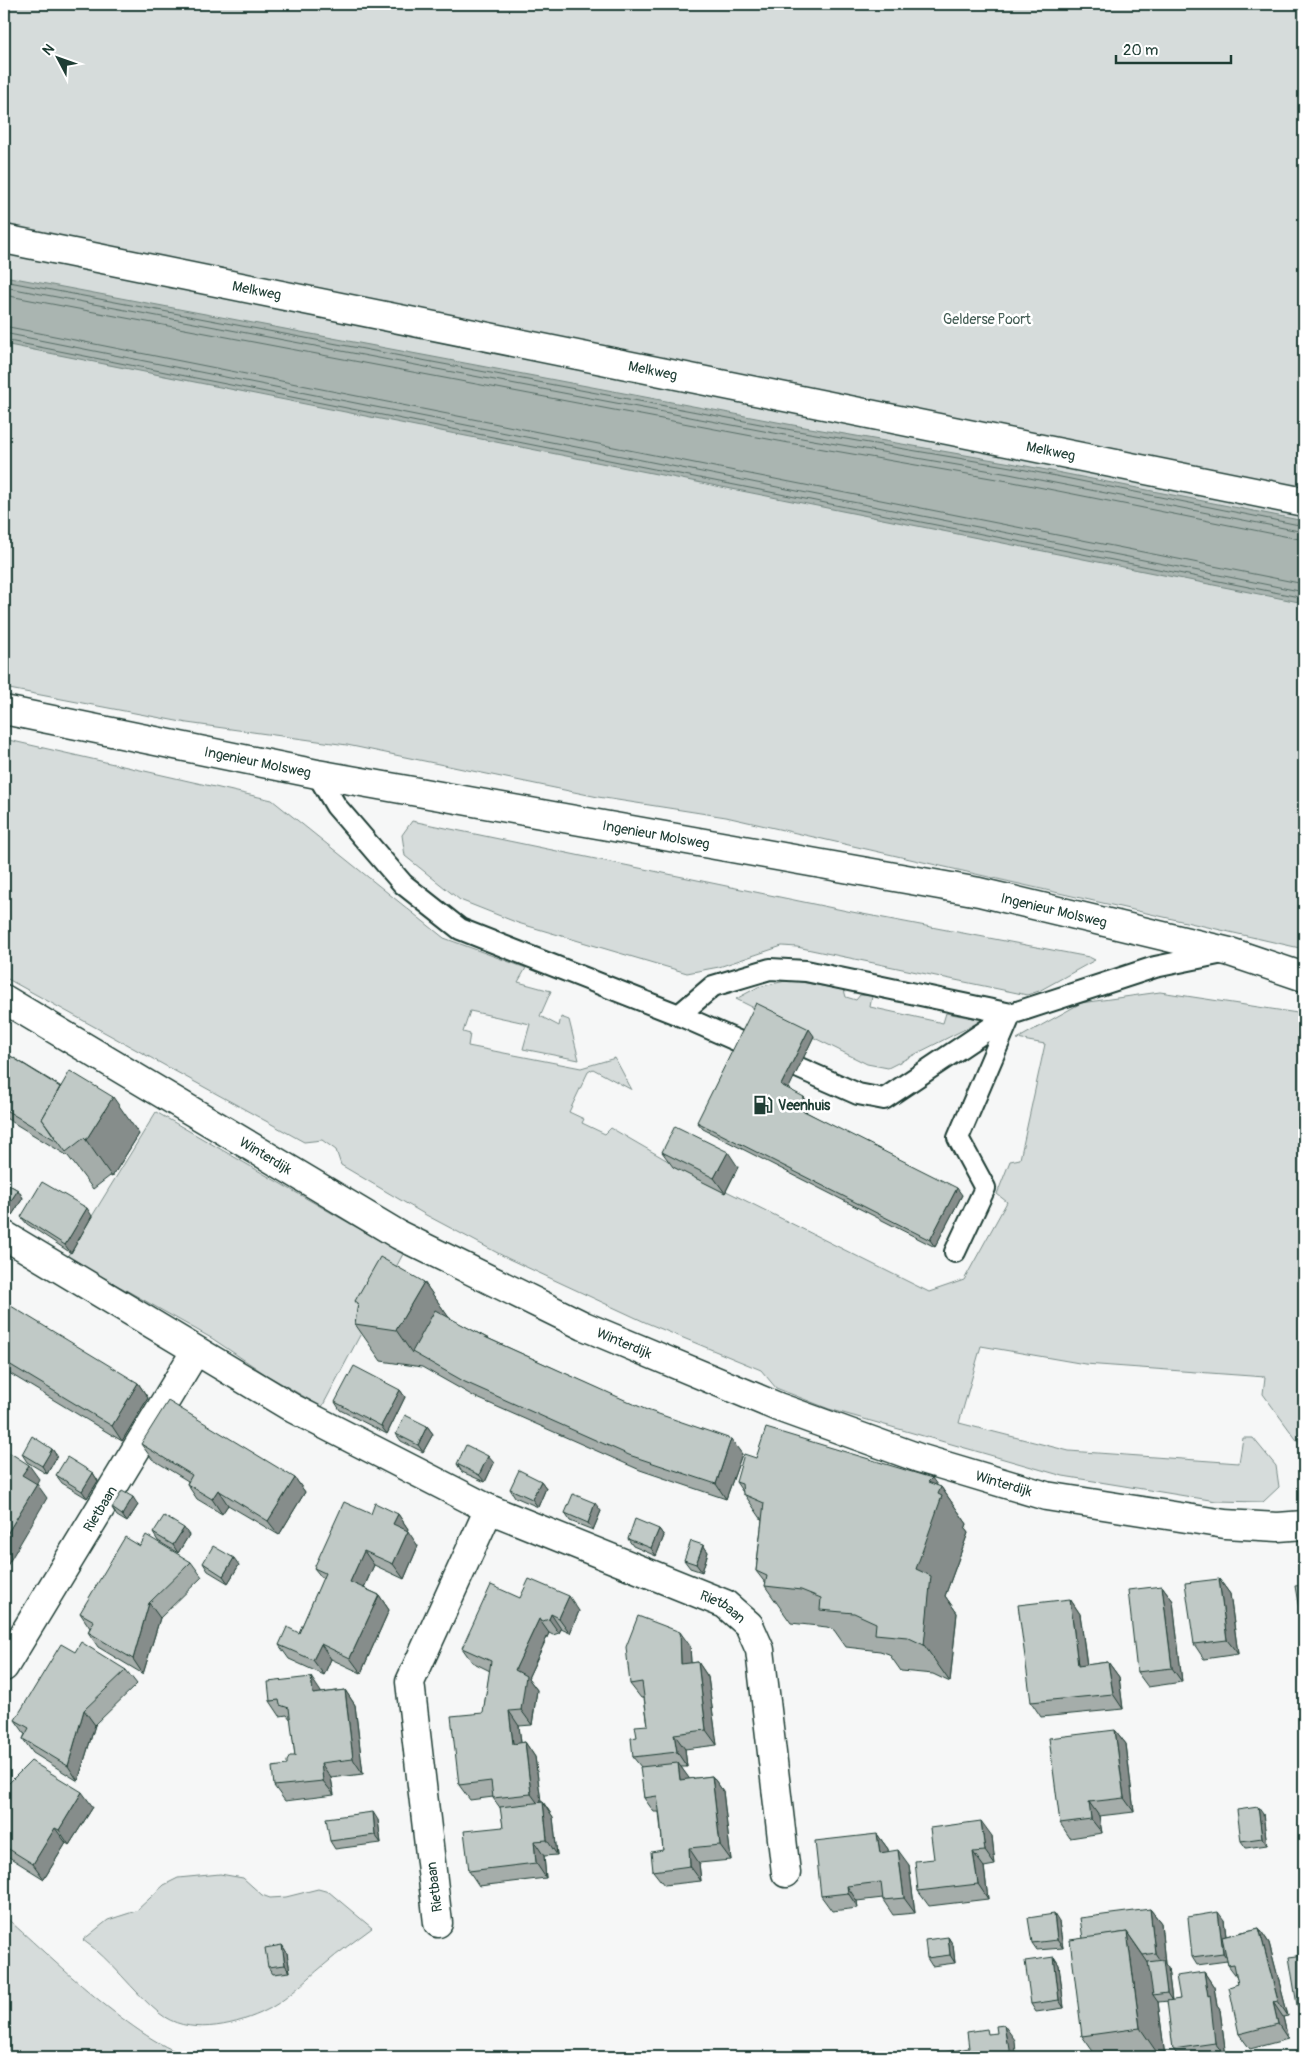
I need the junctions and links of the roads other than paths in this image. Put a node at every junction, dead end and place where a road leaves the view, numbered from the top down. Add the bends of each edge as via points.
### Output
1 (4, 239) edge
2 (1304, 502) edge
3 (4, 710) edge
4 (317, 774) junction
5 (1230, 952) junction
6 (1304, 977) edge
7 (4, 999) edge
8 (1011, 1014) junction
9 (679, 1015) junction
10 (4, 1235) edge
11 (955, 1252) dead end
12 (195, 1352) junction
13 (489, 1509) junction
14 (1304, 1525) edge
15 (4, 1666) edge
16 (786, 1873) dead end
17 (438, 1923) dead end

1 - 2 street, Melkweg
3 - 4 street, Ingenieur Molsweg
4 - 5 street, Ingenieur Molsweg via 979,892
4 - 9 lane via 336,806 403,884 460,929
5 - 6 street, Ingenieur Molsweg
5 - 8 lane via 1155,967
7 - 14 street, Winterdijk via 399,1236 584,1326 778,1408 919,1458 1046,1496 1225,1524
8 - 9 lane via 806,971 770,969 713,986
8 - 9 lane via 884,1099 858,1094
8 - 11 lane via 958,1138 985,1188
10 - 12 street, Rietbaan
12 - 13 street, Rietbaan via 294,1409
12 - 15 street, Rietbaan
13 - 16 street, Rietbaan via 725,1604 749,1625 760,1650
13 - 17 street, Rietbaan via 410,1682

